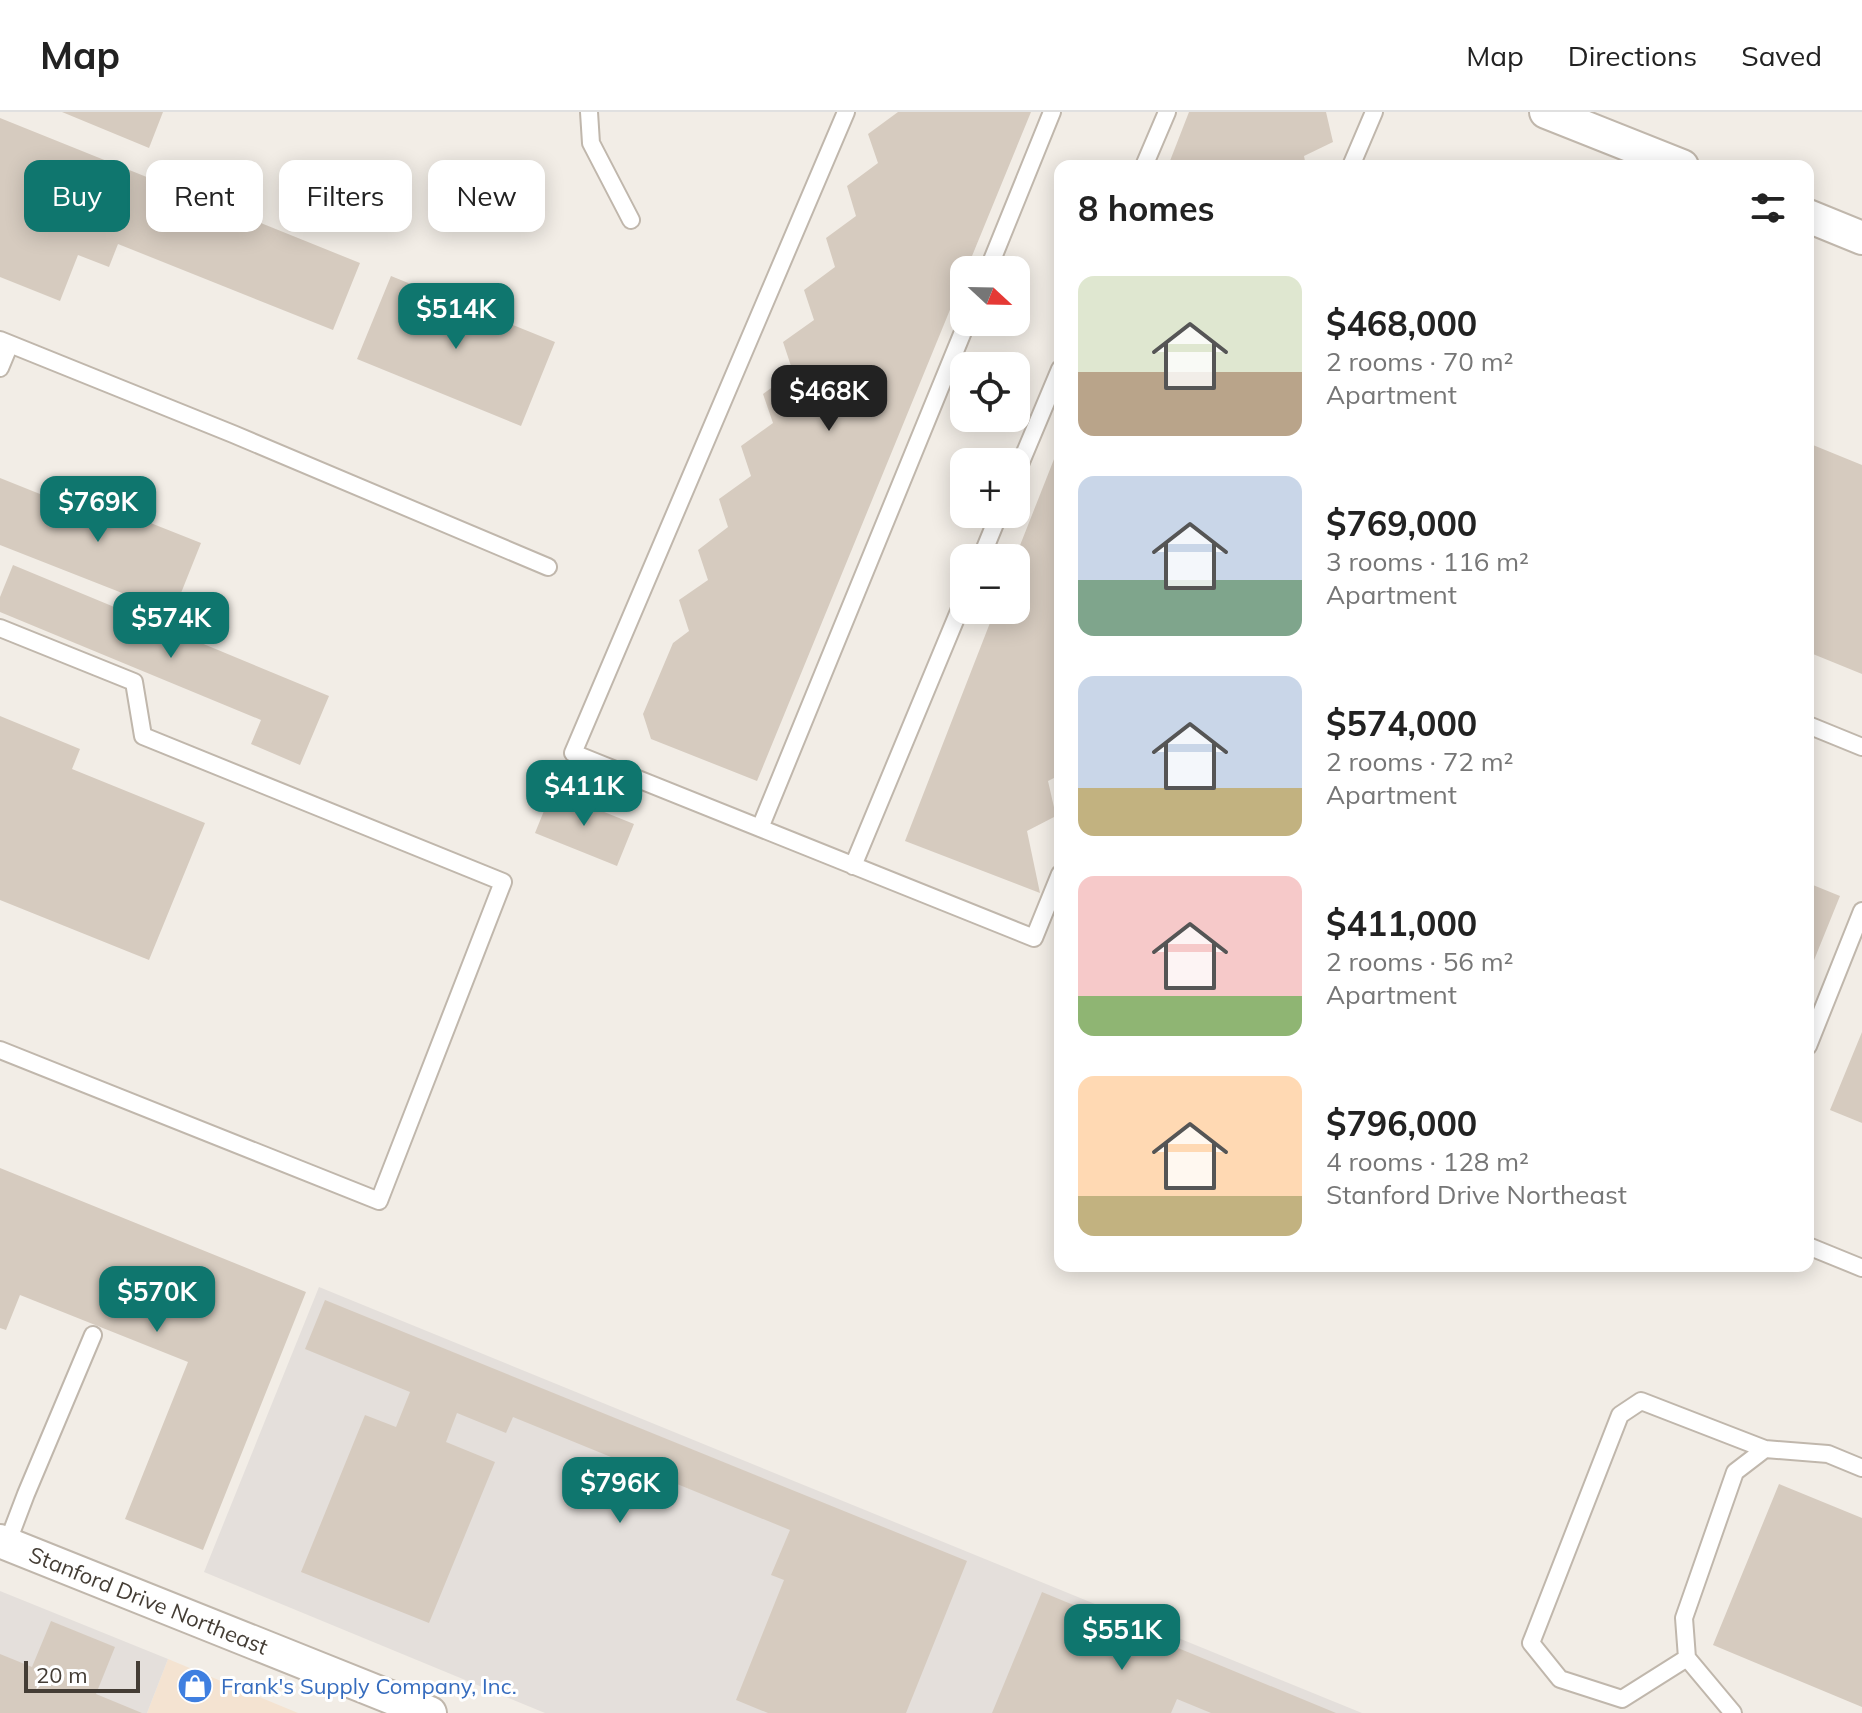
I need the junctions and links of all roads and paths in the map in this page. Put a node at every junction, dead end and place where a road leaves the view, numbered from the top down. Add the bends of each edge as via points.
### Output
1 (589, 112) edge
2 (846, 112) edge
3 (1052, 112) edge
4 (1167, 112) edge
5 (1374, 112) edge
6 (1546, 112) edge
7 (1147, 160) edge
8 (1354, 160) edge
9 (1667, 160) edge
10 (1814, 218) edge
11 (631, 220) dead end
12 (1862, 238) edge
13 (994, 256) edge
14 (961, 336) edge
15 (5, 342) edge
16 (0, 368) edge
17 (1054, 383) edge
18 (1027, 448) edge
19 (548, 567) dead end
20 (954, 624) edge
21 (0, 628) edge
22 (1814, 727) edge
23 (1862, 747) edge
24 (760, 828) junction
25 (853, 866) junction
26 (1054, 889) edge
27 (1862, 911) edge
28 (1814, 1031) edge
29 (0, 1050) edge
30 (1814, 1248) edge
31 (1862, 1268) edge
32 (93, 1335) dead end
33 (1765, 1449) junction
34 (1862, 1468) edge
35 (4, 1543) edge
36 (1687, 1658) junction
37 (430, 1713) edge
38 (1733, 1713) edge

1 - 11 lane via 591,143
2 - 24 lane via 573,753
3 - 13 lane
4 - 7 lane
5 - 8 lane
6 - 9 street
10 - 12 street
14 - 24 lane
15 - 16 lane
15 - 19 lane
17 - 18 lane
20 - 25 lane
21 - 29 lane via 134,682 143,736 503,882 379,1201
22 - 23 lane
24 - 25 lane
25 - 26 lane via 1034,938
27 - 28 lane
30 - 31 lane
32 - 35 lane
33 - 34 lane via 1828,1454
33 - 36 lane via 1735,1472 1684,1618
33 - 36 lane via 1641,1401 1620,1415 1531,1643 1560,1679 1622,1699
35 - 37 street, Stanford Drive Northeast
36 - 38 lane

